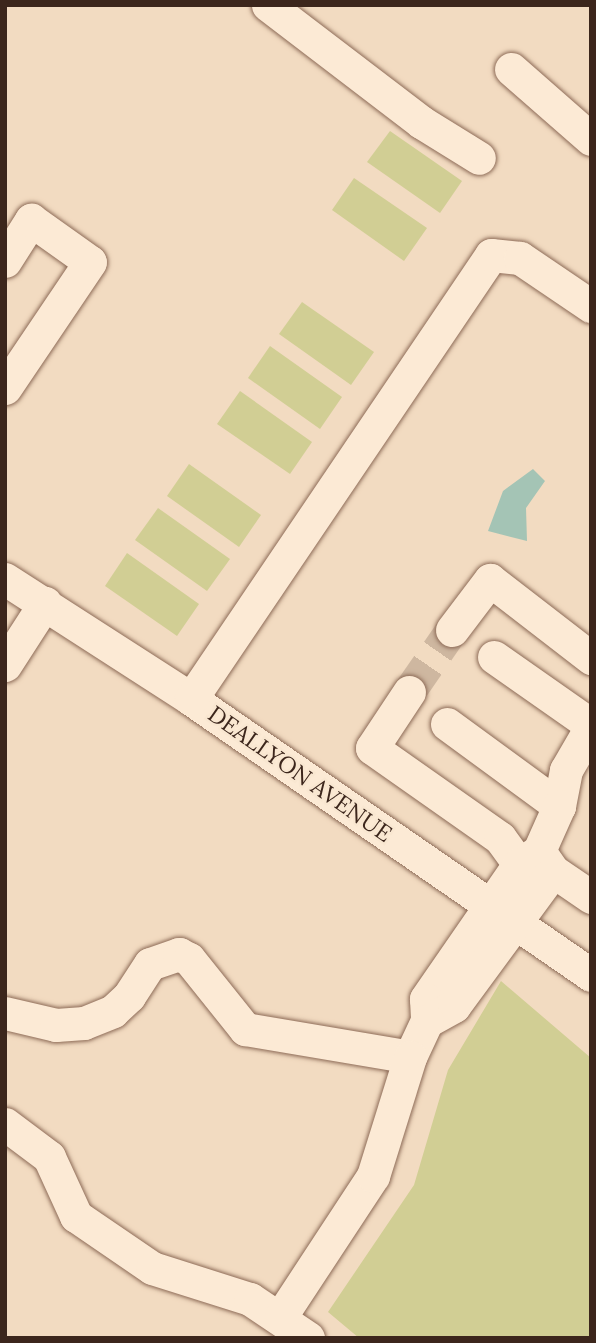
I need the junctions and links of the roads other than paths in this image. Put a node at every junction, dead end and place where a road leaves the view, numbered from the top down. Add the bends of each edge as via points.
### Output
1 (268, 5) edge
2 (511, 69) dead end
3 (591, 139) edge
4 (479, 158) dead end
5 (5, 261) edge
6 (591, 306) edge
7 (5, 388) edge
8 (5, 579) edge
9 (45, 603) junction
10 (452, 630) tunnel mouth
11 (495, 657) dead end
12 (591, 657) edge
13 (5, 666) edge
14 (409, 692) tunnel mouth
15 (191, 699) junction
16 (447, 724) dead end
17 (591, 726) edge
18 (559, 806) junction
19 (537, 862) junction
20 (591, 897) edge
21 (500, 914) junction
22 (591, 975) edge
23 (5, 1013) edge
24 (410, 1057) junction
25 (5, 1124) edge
26 (281, 1316) junction
27 (308, 1338) edge

1 - 4 street via 421,122
2 - 3 street
5 - 7 street via 31,220 90,262
6 - 15 street via 520,258 491,255
8 - 9 street, DEALLYON AVENUE
9 - 13 street
9 - 15 street, DEALLYON AVENUE
10 - 12 street via 491,580
11 - 17 street
14 - 19 street via 372,748
15 - 21 street, DEALLYON AVENUE
16 - 18 street
17 - 18 street via 566,769
18 - 19 street
19 - 20 street
19 - 21 street
21 - 22 street, DEALLYON AVENUE
21 - 24 street via 426,999 427,1021
23 - 24 street via 56,1025 84,1023 113,1011 150,964 179,954 189,959 245,1029
24 - 26 street via 373,1176
25 - 26 street via 49,1157 76,1216 152,1268 250,1299
26 - 27 street

